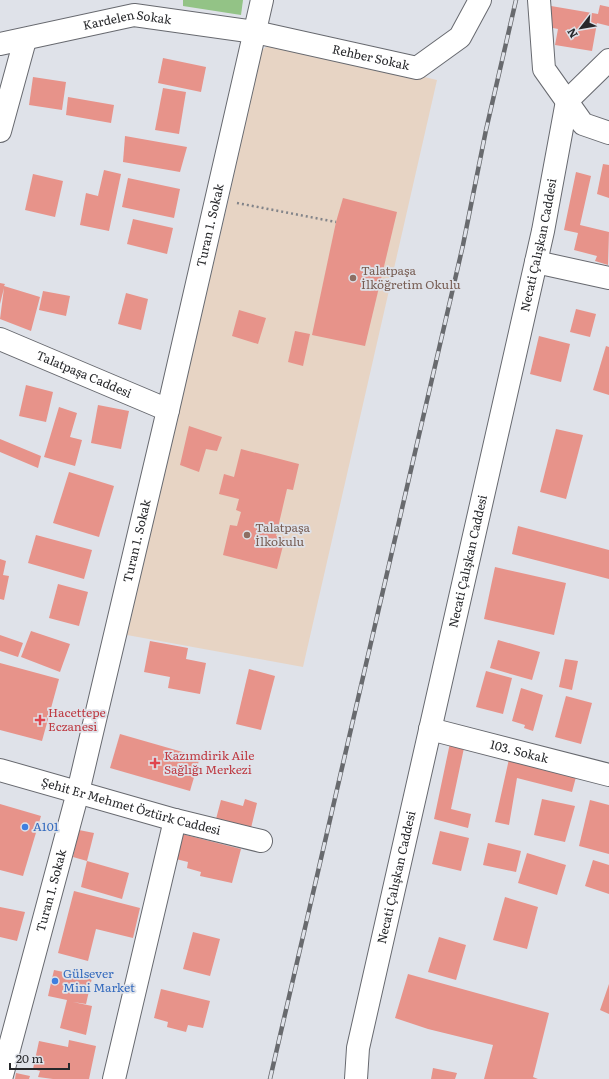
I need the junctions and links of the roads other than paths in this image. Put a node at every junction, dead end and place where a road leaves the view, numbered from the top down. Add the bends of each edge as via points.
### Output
1 (262, 0) edge
2 (480, 0) edge
3 (539, 0) edge
4 (133, 8) edge
5 (255, 32) junction
6 (25, 40) junction
7 (0, 44) edge
8 (609, 60) edge
9 (567, 101) junction
10 (0, 131) edge
11 (609, 133) edge
12 (536, 262) junction
13 (609, 278) edge
14 (0, 339) edge
15 (168, 410) junction
16 (430, 729) junction
17 (0, 770) edge
18 (609, 775) edge
19 (78, 792) junction
20 (175, 820) junction
21 (261, 841) dead end
22 (1, 1079) edge
23 (114, 1079) edge
24 (356, 1079) edge

1 - 5 street, Turan 1. Sokak
2 - 5 street, Rehber Sokak via 460,37 415,73
3 - 9 street via 544,68
4 - 5 street, Kardelen Sokak
4 - 6 street, Kardelen Sokak
5 - 15 street, Turan 1. Sokak
6 - 7 street, Kardelen Sokak
6 - 10 street
8 - 9 street
9 - 11 street via 582,124
9 - 12 street, Necati Çalışkan Caddesi
12 - 13 street
12 - 16 street, Necati Çalışkan Caddesi
14 - 15 street, Talatpaşa Caddesi
15 - 19 street, Turan 1. Sokak
16 - 18 street, 103. Sokak
16 - 24 street, Necati Çalışkan Caddesi via 358,1048
17 - 19 street, Şehit Er Mehmet Öztürk Caddesi
19 - 20 street, Şehit Er Mehmet Öztürk Caddesi
19 - 22 street, Turan 1. Sokak
20 - 21 street, Şehit Er Mehmet Öztürk Caddesi
20 - 23 street

